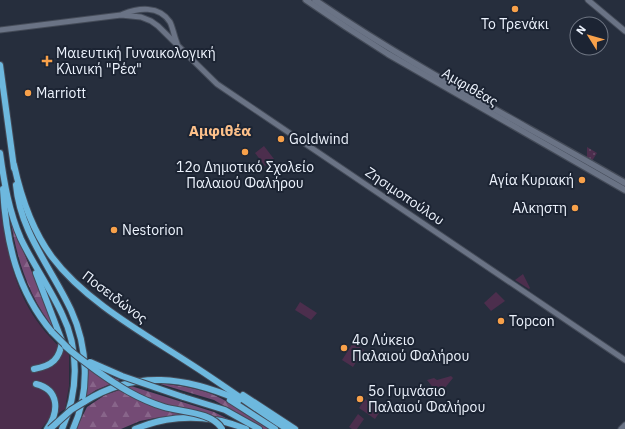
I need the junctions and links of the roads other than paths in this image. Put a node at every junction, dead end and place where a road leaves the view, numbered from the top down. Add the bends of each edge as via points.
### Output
1 (306, 0) edge
2 (315, 0) edge
3 (588, 0) edge
4 (121, 15) junction
5 (0, 30) edge
6 (625, 31) edge
7 (177, 44) junction
8 (0, 65) edge
9 (0, 153) edge
10 (14, 165) junction
11 (2, 171) junction
12 (625, 183) edge
13 (625, 190) edge
14 (26, 248) junction
15 (66, 346) junction
16 (625, 360) edge
17 (34, 368) dead end
18 (220, 383) junction
19 (36, 384) dead end
20 (219, 393) junction
21 (251, 406) junction
22 (625, 425) edge
23 (49, 429) edge
24 (62, 429) edge
25 (73, 429) edge
26 (136, 429) edge
27 (222, 429) edge
28 (246, 429) edge
29 (259, 429) edge
30 (275, 429) edge
31 (287, 429) edge
32 (295, 429) edge
33 (621, 429) edge

1 - 13 main road, Αμφιθέας via 394,57
2 - 12 main road, Αμφιθέας via 390,48
3 - 6 street
4 - 5 street, Ζησιμοπούλου
4 - 7 street, Ζησιμοπούλου via 151,21
4 - 7 street, Ζησιμοπούλου via 144,9 159,13 170,22
7 - 16 street, Ζησιμοπούλου via 221,86
8 - 10 highway
9 - 11 highway
10 - 18 highway, Ποσειδώνος via 24,202 43,243 78,285 98,302
10 - 25 highway via 16,189 26,226 70,309 80,338 85,368 84,387
11 - 14 highway via 11,210
11 - 15 highway, bridge via 6,220 15,265 29,299 40,317
14 - 17 highway via 62,340 60,351 54,361
14 - 24 highway via 62,314 71,340 75,368 74,386 72,404
15 - 27 highway, bridge via 145,401 211,418
15 - 29 highway, bridge via 105,369 225,410
18 - 21 highway, Ποσειδώνος
18 - 32 highway
19 - 23 highway via 49,390 55,402 55,414
20 - 21 highway, Ποσειδώνος
20 - 23 highway, Ποσειδώνος, bridge via 181,381 150,379 130,382 106,390 84,402
20 - 30 highway
21 - 31 highway, Ποσειδώνος
22 - 33 street
26 - 28 highway via 156,422 187,417 209,418

